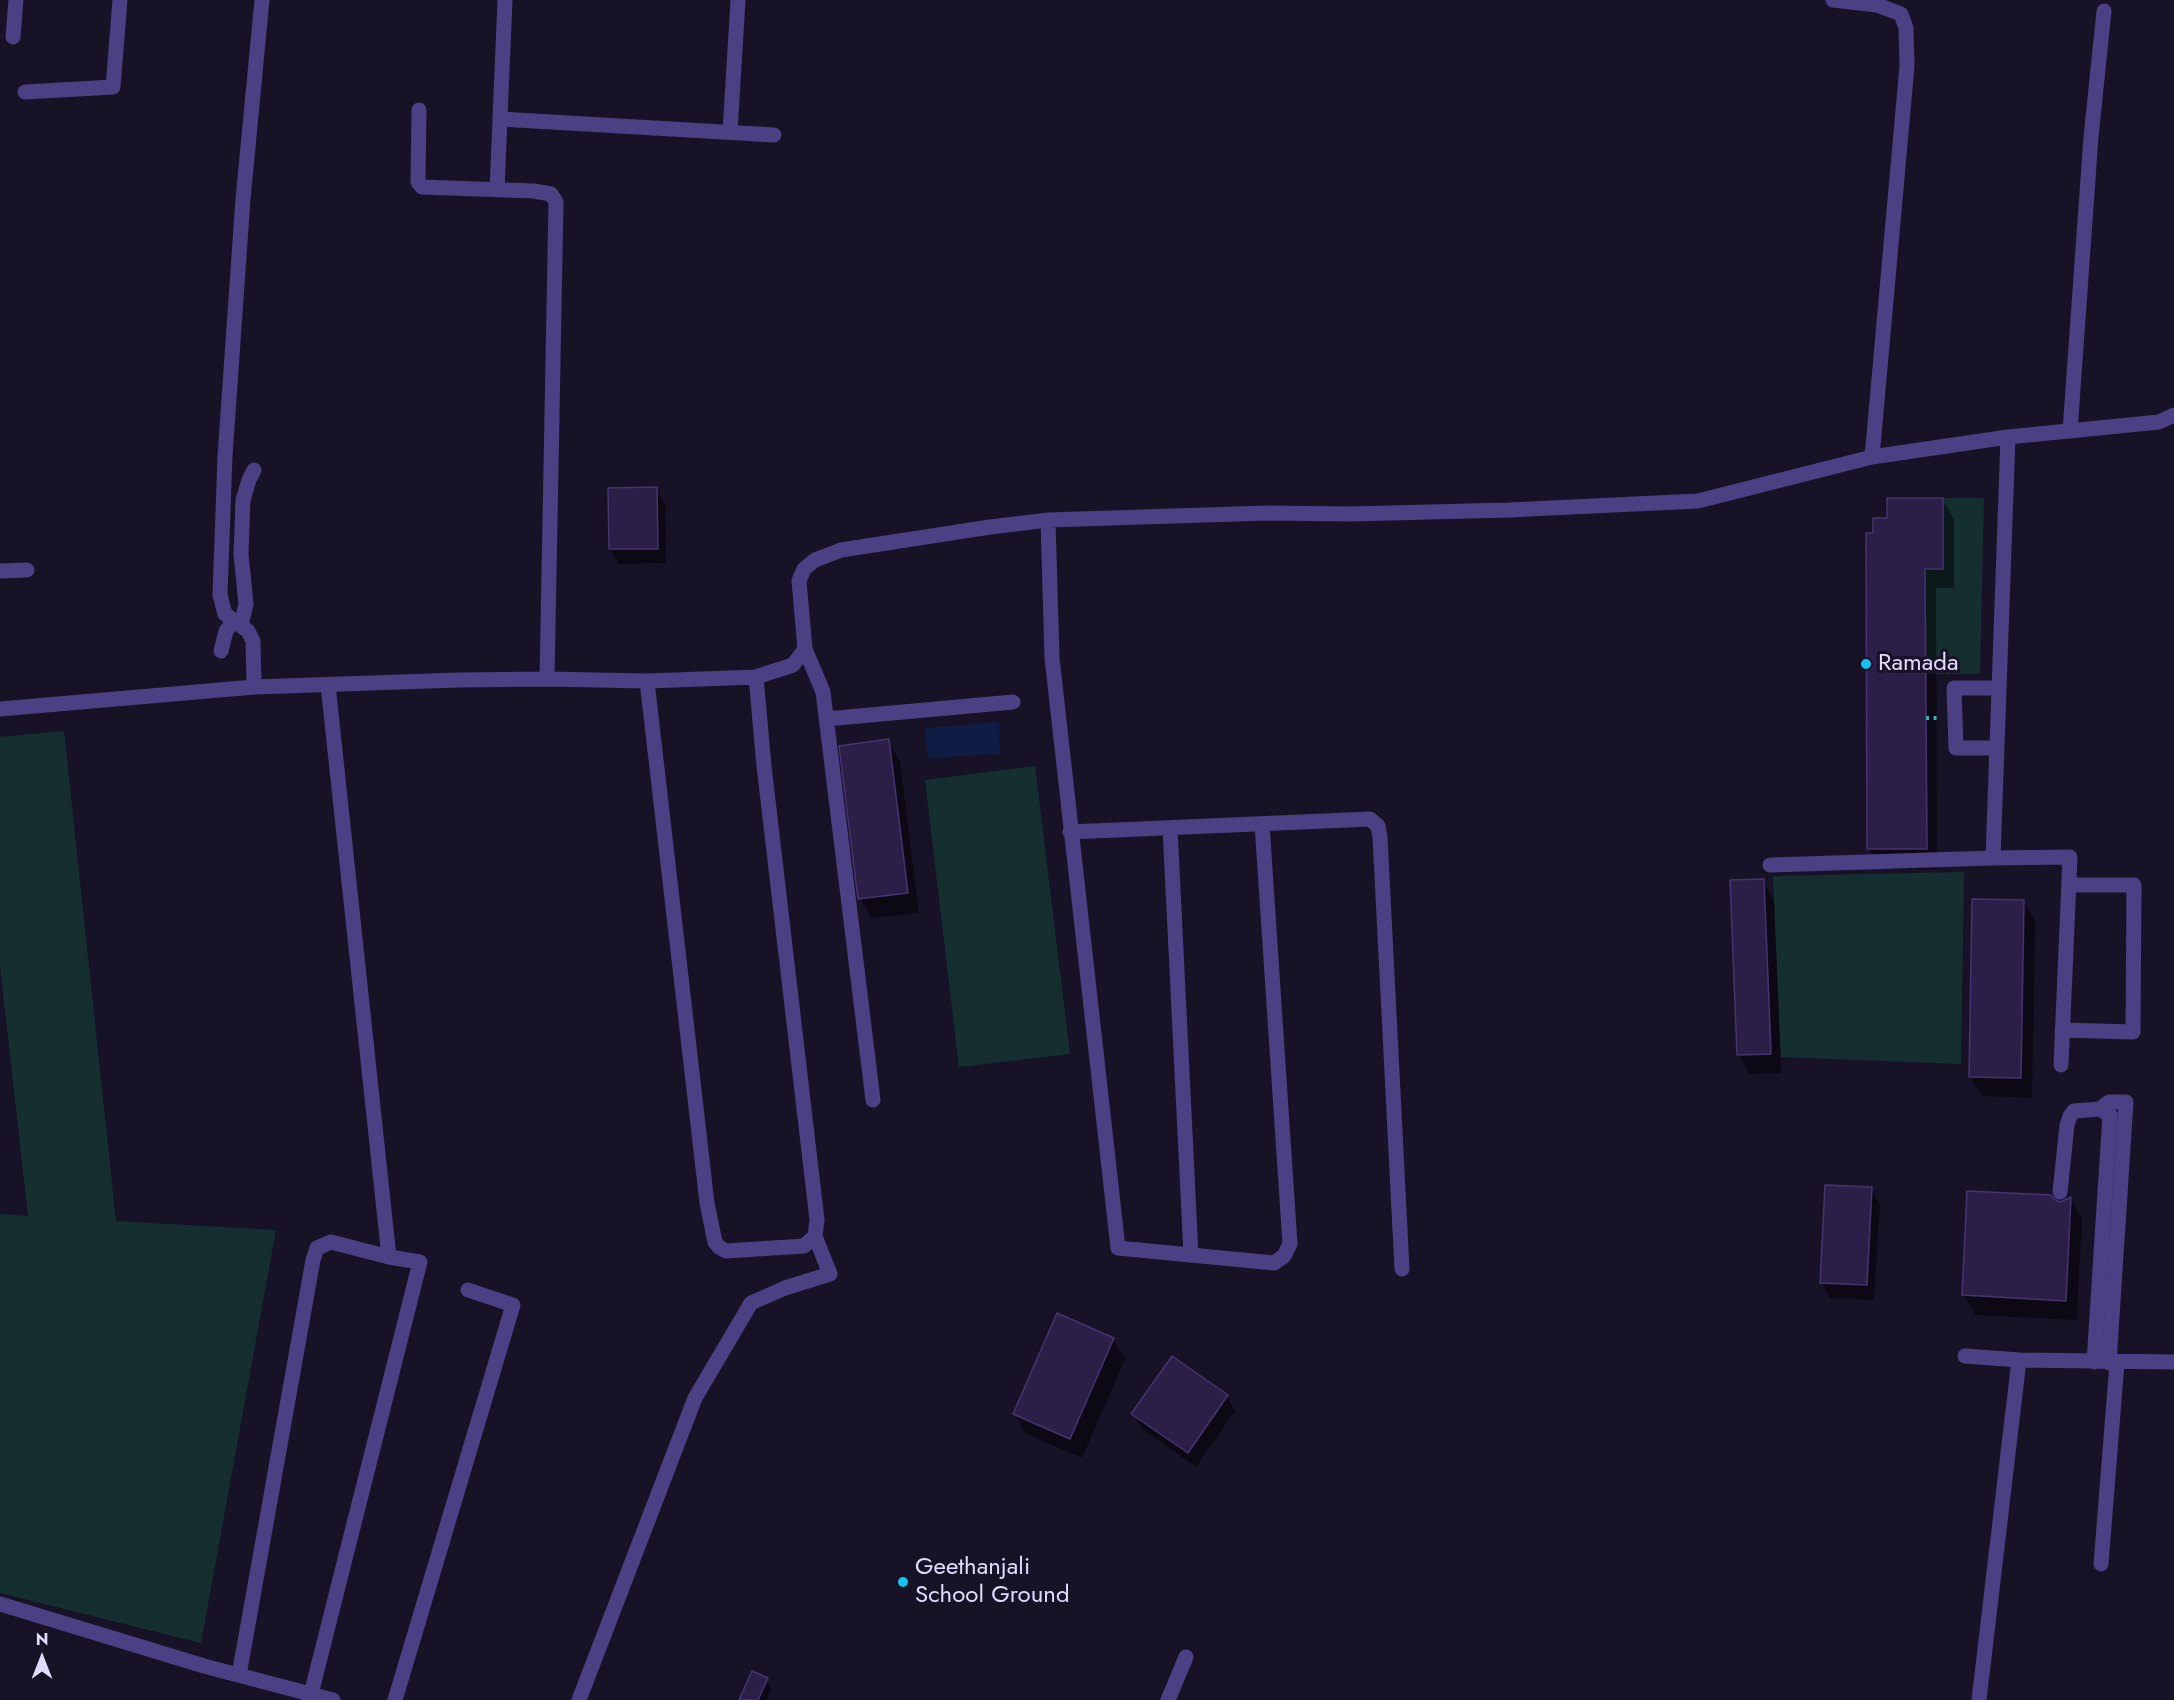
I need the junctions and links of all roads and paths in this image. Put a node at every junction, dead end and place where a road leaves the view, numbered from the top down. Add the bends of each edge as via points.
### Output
1 (16, 0) edge
2 (120, 0) edge
3 (262, 0) edge
4 (504, 0) edge
5 (738, 0) edge
6 (1833, 0) edge
7 (2104, 11) dead end
8 (13, 37) dead end
9 (25, 92) dead end
10 (419, 110) dead end
11 (500, 119) junction
12 (730, 132) junction
13 (774, 135) dead end
14 (497, 190) junction
15 (2174, 416) edge
16 (2070, 431) junction
17 (2008, 437) junction
18 (1872, 457) junction
19 (254, 470) dead end
20 (1048, 520) junction
21 (27, 570) dead end
22 (0, 571) edge
23 (237, 624) junction
24 (805, 649) junction
25 (221, 651) dead end
26 (756, 677) junction
27 (547, 679) junction
28 (647, 681) junction
29 (328, 685) junction
30 (254, 687) junction
31 (2000, 688) junction
32 (1012, 702) dead end
33 (0, 709) edge
34 (826, 719) junction
35 (1997, 748) junction
36 (1262, 824) junction
37 (1170, 828) junction
38 (1070, 832) junction
39 (1993, 858) junction
40 (1770, 865) dead end
41 (2069, 885) junction
42 (2062, 1030) junction
43 (2061, 1065) dead end
44 (873, 1100) dead end
45 (2060, 1192) dead end
46 (815, 1236) junction
47 (1191, 1255) junction
48 (389, 1257) junction
49 (1402, 1269) dead end
50 (468, 1290) dead end
51 (1965, 1356) dead end
52 (2019, 1360) junction
53 (2174, 1362) edge
54 (2107, 1363) junction
55 (2101, 1564) dead end
56 (0, 1604) edge
57 (1186, 1658) dead end
58 (239, 1675) junction
59 (277, 1693) edge
60 (311, 1694) junction
61 (333, 1700) edge
62 (395, 1700) edge
63 (579, 1700) edge
64 (1168, 1700) edge
65 (1979, 1700) edge

1 - 8 street
2 - 9 street via 113,87
3 - 23 street via 225,456 220,595 225,614
4 - 11 street
5 - 12 street
6 - 18 street via 1877,5 1901,14 1906,27 1907,66
7 - 16 street
10 - 14 street via 418,182 422,188
11 - 12 street
11 - 14 street
12 - 13 street
14 - 27 street via 551,194 556,201
15 - 16 street via 2159,422
16 - 17 street
17 - 18 street
17 - 31 street
18 - 20 street via 1698,501 1509,510
19 - 23 street via 243,500 241,554 246,604
20 - 24 street via 841,550 815,560 804,569 799,581
20 - 38 street via 1052,658
21 - 22 street
23 - 25 street via 226,631
23 - 30 street via 253,640
24 - 26 street via 793,665
24 - 34 street via 823,692
26 - 28 street
26 - 46 street via 817,1220
27 - 28 street
27 - 29 street
28 - 46 street via 706,1195 715,1242 726,1251 786,1248 804,1246
29 - 30 street
29 - 48 street
30 - 33 street
31 - 35 street
31 - 35 street via 1954,688 1956,748
32 - 34 street
34 - 44 street
35 - 39 street
36 - 37 street
36 - 47 street via 1290,1244 1284,1256 1274,1263
36 - 49 street via 1370,819 1378,826
37 - 38 street
37 - 47 street
38 - 47 street via 1118,1248
39 - 40 street
39 - 41 street via 2070,857
41 - 42 street
41 - 42 street via 2134,885 2133,1032
42 - 43 street
45 - 54 street via 2070,1116 2074,1111 2100,1109 2109,1102 2126,1102
46 - 63 street via 830,1274 751,1303 694,1398
48 - 58 street via 330,1242 317,1248
48 - 60 street via 420,1262
50 - 62 street via 513,1305
51 - 52 street
52 - 54 street
52 - 65 street
53 - 54 street
54 - 55 street
56 - 58 street
57 - 64 street
58 - 59 street
59 - 60 street
60 - 61 street

